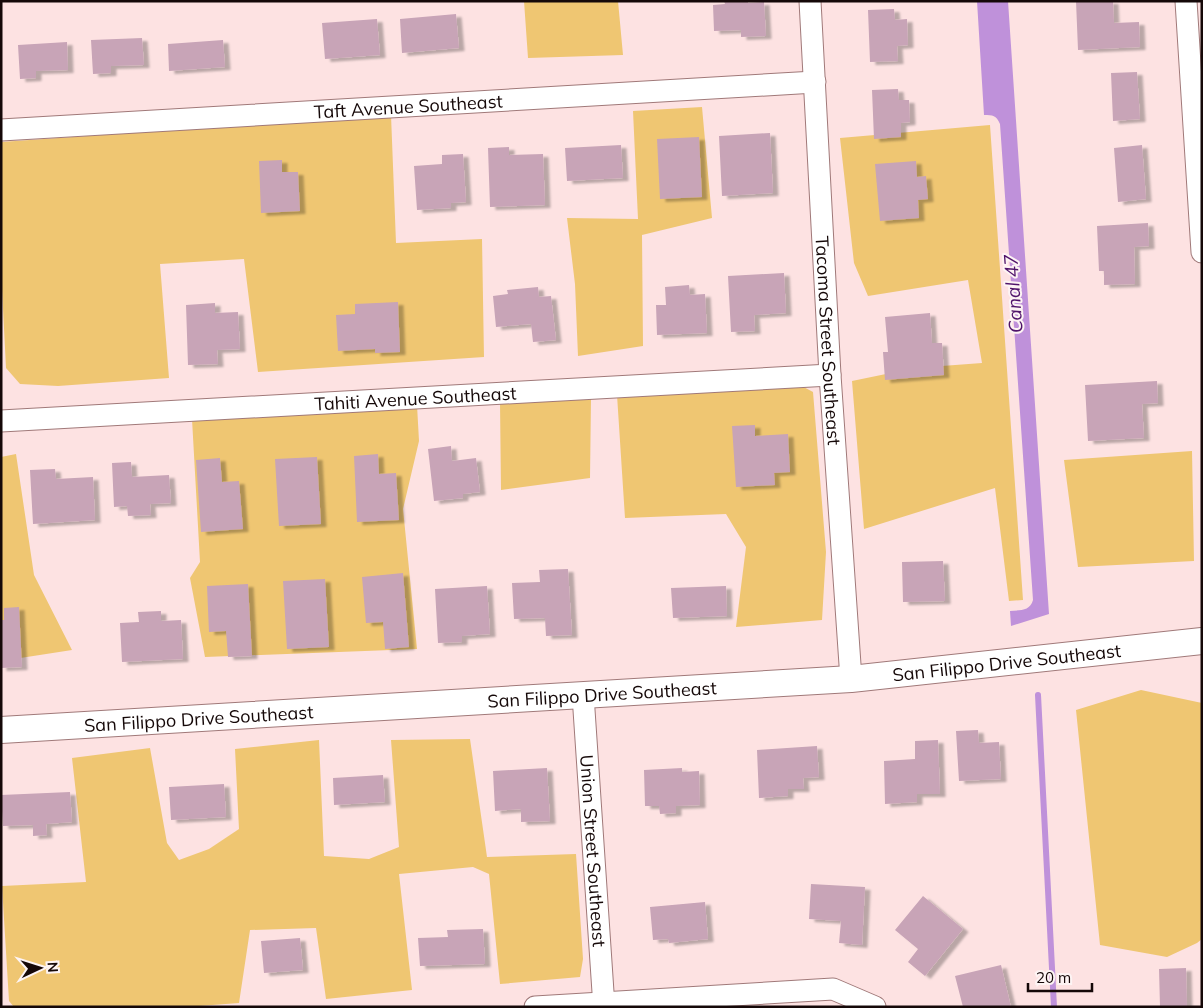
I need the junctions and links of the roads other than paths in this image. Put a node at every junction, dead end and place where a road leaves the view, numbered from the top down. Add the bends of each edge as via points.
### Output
1 (810, 1) edge
2 (1186, 1) edge
3 (1195, 38) edge
4 (815, 82) junction
5 (1, 130) edge
6 (1202, 252) edge
7 (830, 375) junction
8 (1, 421) edge
9 (1202, 641) edge
10 (851, 678) junction
11 (583, 695) junction
12 (1, 730) edge
13 (604, 1005) edge
14 (874, 1006) edge
15 (535, 1007) edge

1 - 4 street, Tacoma Street Southeast
2 - 3 street
3 - 6 street
4 - 5 street, Taft Avenue Southeast
4 - 7 street, Tacoma Street Southeast
7 - 8 street, Tahiti Avenue Southeast
7 - 10 street, Tacoma Street Southeast
9 - 10 street, San Filippo Drive Southeast
10 - 11 street, San Filippo Drive Southeast
11 - 12 street, San Filippo Drive Southeast
11 - 13 street, Union Street Southeast
13 - 14 street via 833,989
13 - 15 street

